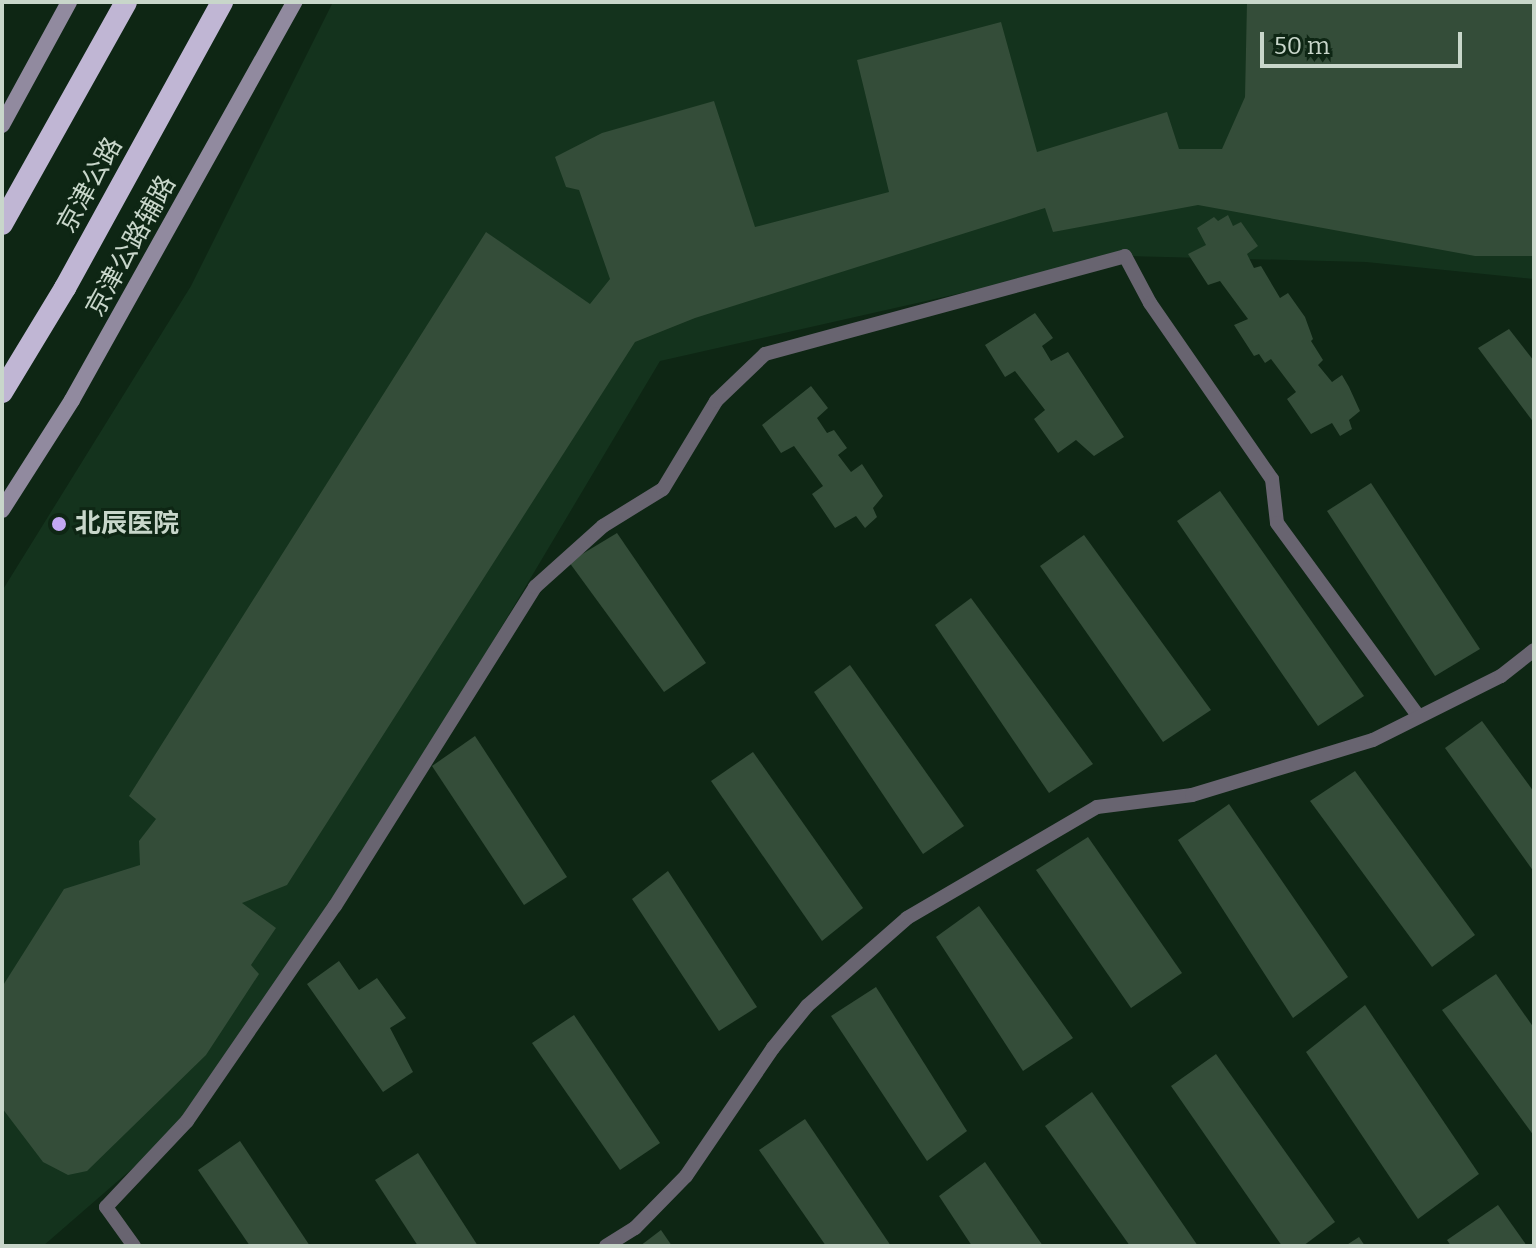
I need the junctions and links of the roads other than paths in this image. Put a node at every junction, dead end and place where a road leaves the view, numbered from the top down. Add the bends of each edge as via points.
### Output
1 (69, 2) edge
2 (126, 2) edge
3 (222, 2) edge
4 (294, 2) edge
5 (2, 125) edge
6 (2, 224) edge
7 (2, 392) edge
8 (2, 510) edge
9 (1534, 650) edge
10 (1419, 717) junction
11 (134, 1246) edge
12 (606, 1246) edge

1 - 5 main road
2 - 6 highway
3 - 7 highway, 京津公路
4 - 8 main road, 京津公路辅路 via 72,400
9 - 10 lane via 1501,676
10 - 11 lane via 1277,523 1272,479 1150,303 1125,256 765,354 716,401 663,489 603,526 535,587 335,906 196,1109 106,1207
10 - 12 lane via 1373,740 1192,795 1097,807 907,918 807,1006 686,1176 635,1228

